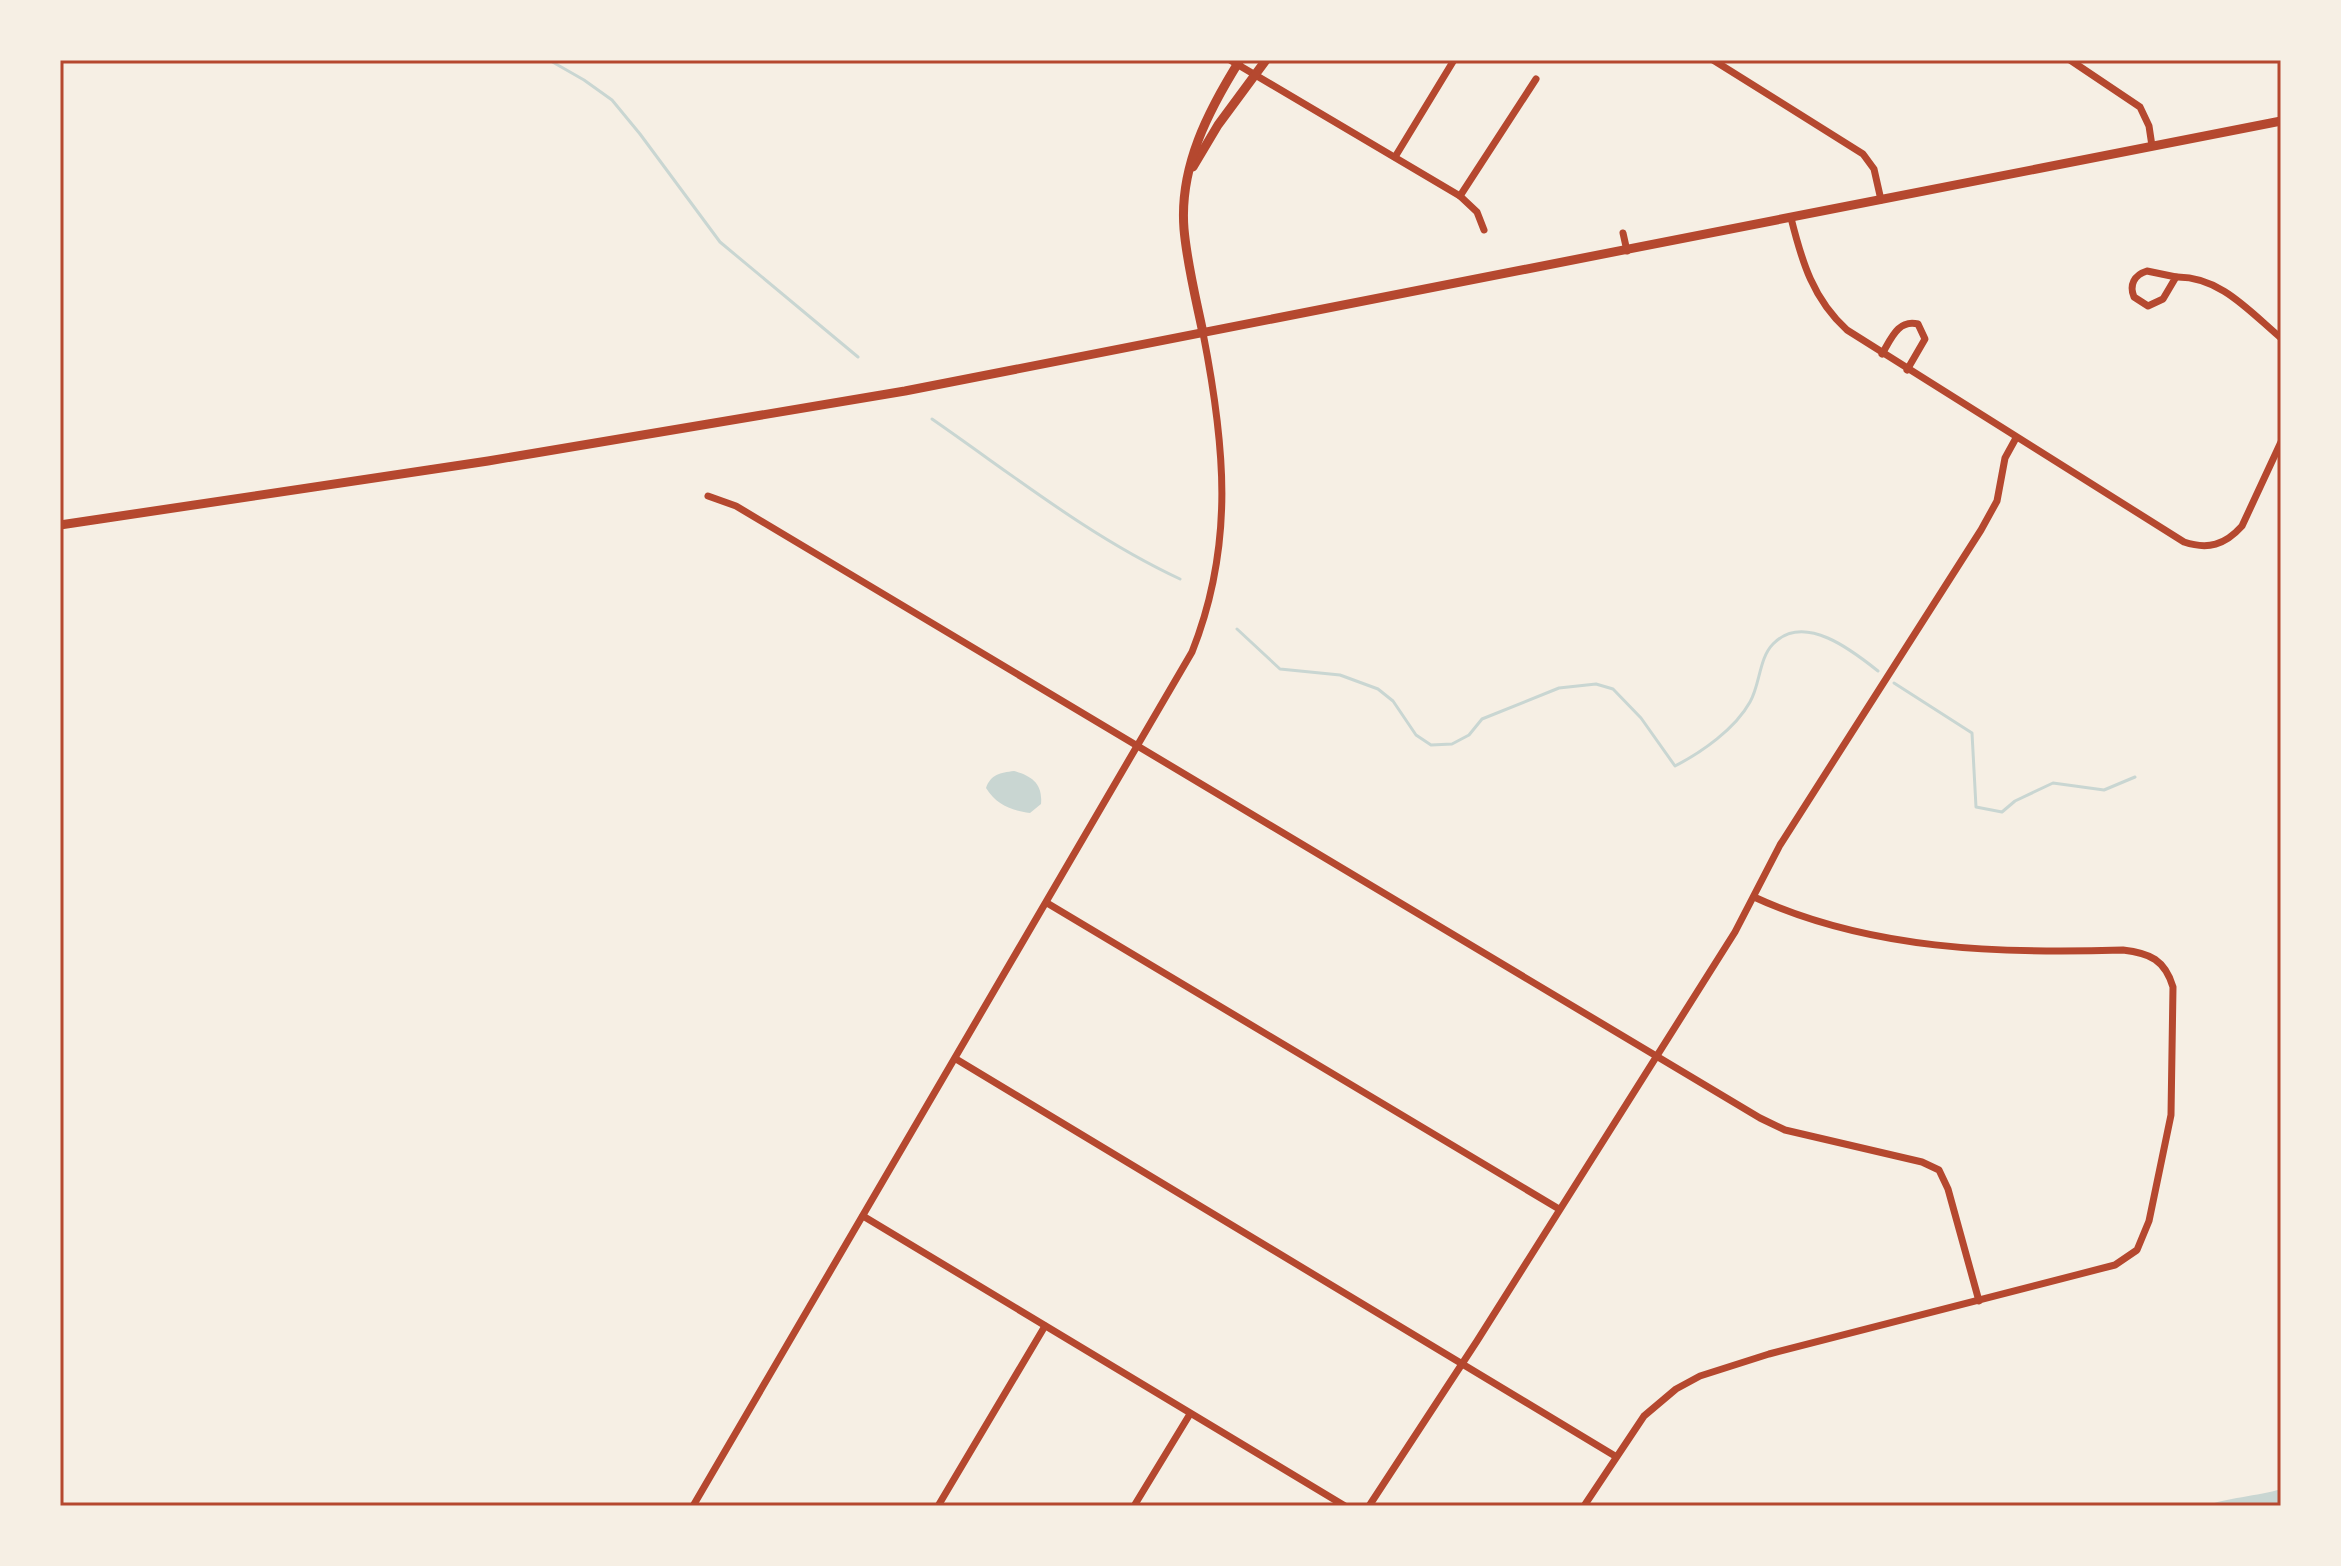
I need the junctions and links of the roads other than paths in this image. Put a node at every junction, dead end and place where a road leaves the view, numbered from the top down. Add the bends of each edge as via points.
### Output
1 (1266, 60) edge
2 (1454, 60) edge
3 (1713, 60) edge
4 (2070, 60) edge
5 (1235, 61) edge
6 (1256, 76) junction
7 (1536, 79) dead end
8 (2281, 121) edge
9 (2152, 146) junction
10 (1395, 157) junction
11 (1186, 181) junction
12 (1460, 196) junction
13 (1881, 200) junction
14 (1791, 218) junction
15 (1484, 230) dead end
16 (1623, 233) dead end
17 (1627, 251) junction
18 (2176, 277) junction
19 (1203, 333) junction
20 (2281, 338) edge
21 (1882, 354) junction
22 (1907, 370) junction
23 (2016, 438) junction
24 (2281, 442) edge
25 (708, 496) dead end
26 (60, 525) edge
27 (1138, 748) junction
28 (1754, 897) junction
29 (1047, 903) junction
30 (1655, 1056) junction
31 (956, 1059) junction
32 (1559, 1209) junction
33 (863, 1216) junction
34 (1979, 1301) junction
35 (1045, 1326) junction
36 (1462, 1364) junction
37 (1190, 1414) junction
38 (1615, 1456) junction
39 (693, 1506) edge
40 (938, 1506) edge
41 (1134, 1506) edge
42 (1345, 1506) edge
43 (1369, 1506) edge
44 (1584, 1506) edge

1 - 6 street
2 - 10 street
3 - 13 street via 1863,154 1874,169
4 - 9 street via 2140,107
5 - 6 street
5 - 11 street via 1196,142
6 - 10 street
6 - 11 street via 1218,125
7 - 12 street
8 - 9 street
9 - 13 street
10 - 12 street
11 - 19 street via 1184,227
12 - 15 street via 1477,212
13 - 14 street
14 - 17 street
14 - 21 street via 1823,306
16 - 17 street
17 - 19 street
18 - 18 street via 2154,305 2142,305 2134,297 2133,281 2141,273
18 - 20 street via 2221,288
19 - 26 street via 673,431
19 - 27 street via 1221,450 1224,509 1218,559 1211,599 1192,652
21 - 22 street
21 - 22 street via 1899,327 1918,324 1925,339
22 - 23 street
23 - 24 street via 2184,542 2206,546 2224,542 2242,526
23 - 28 street via 2005,458 1992,511 1780,845
25 - 27 street via 736,506
27 - 29 street
27 - 30 street
28 - 30 street
28 - 34 street via 1833,926 1893,940 2123,950 2161,961 2169,971 2173,1095 2144,1238 2137,1250 2115,1265
29 - 31 street
29 - 32 street
30 - 32 street
30 - 34 street via 1785,1130 1939,1170
31 - 33 street
31 - 36 street
32 - 36 street
33 - 35 street
33 - 39 street
34 - 38 street via 1700,1376 1650,1410
35 - 37 street
35 - 40 street
36 - 38 street
36 - 43 street
37 - 41 street
37 - 42 street
38 - 44 street

